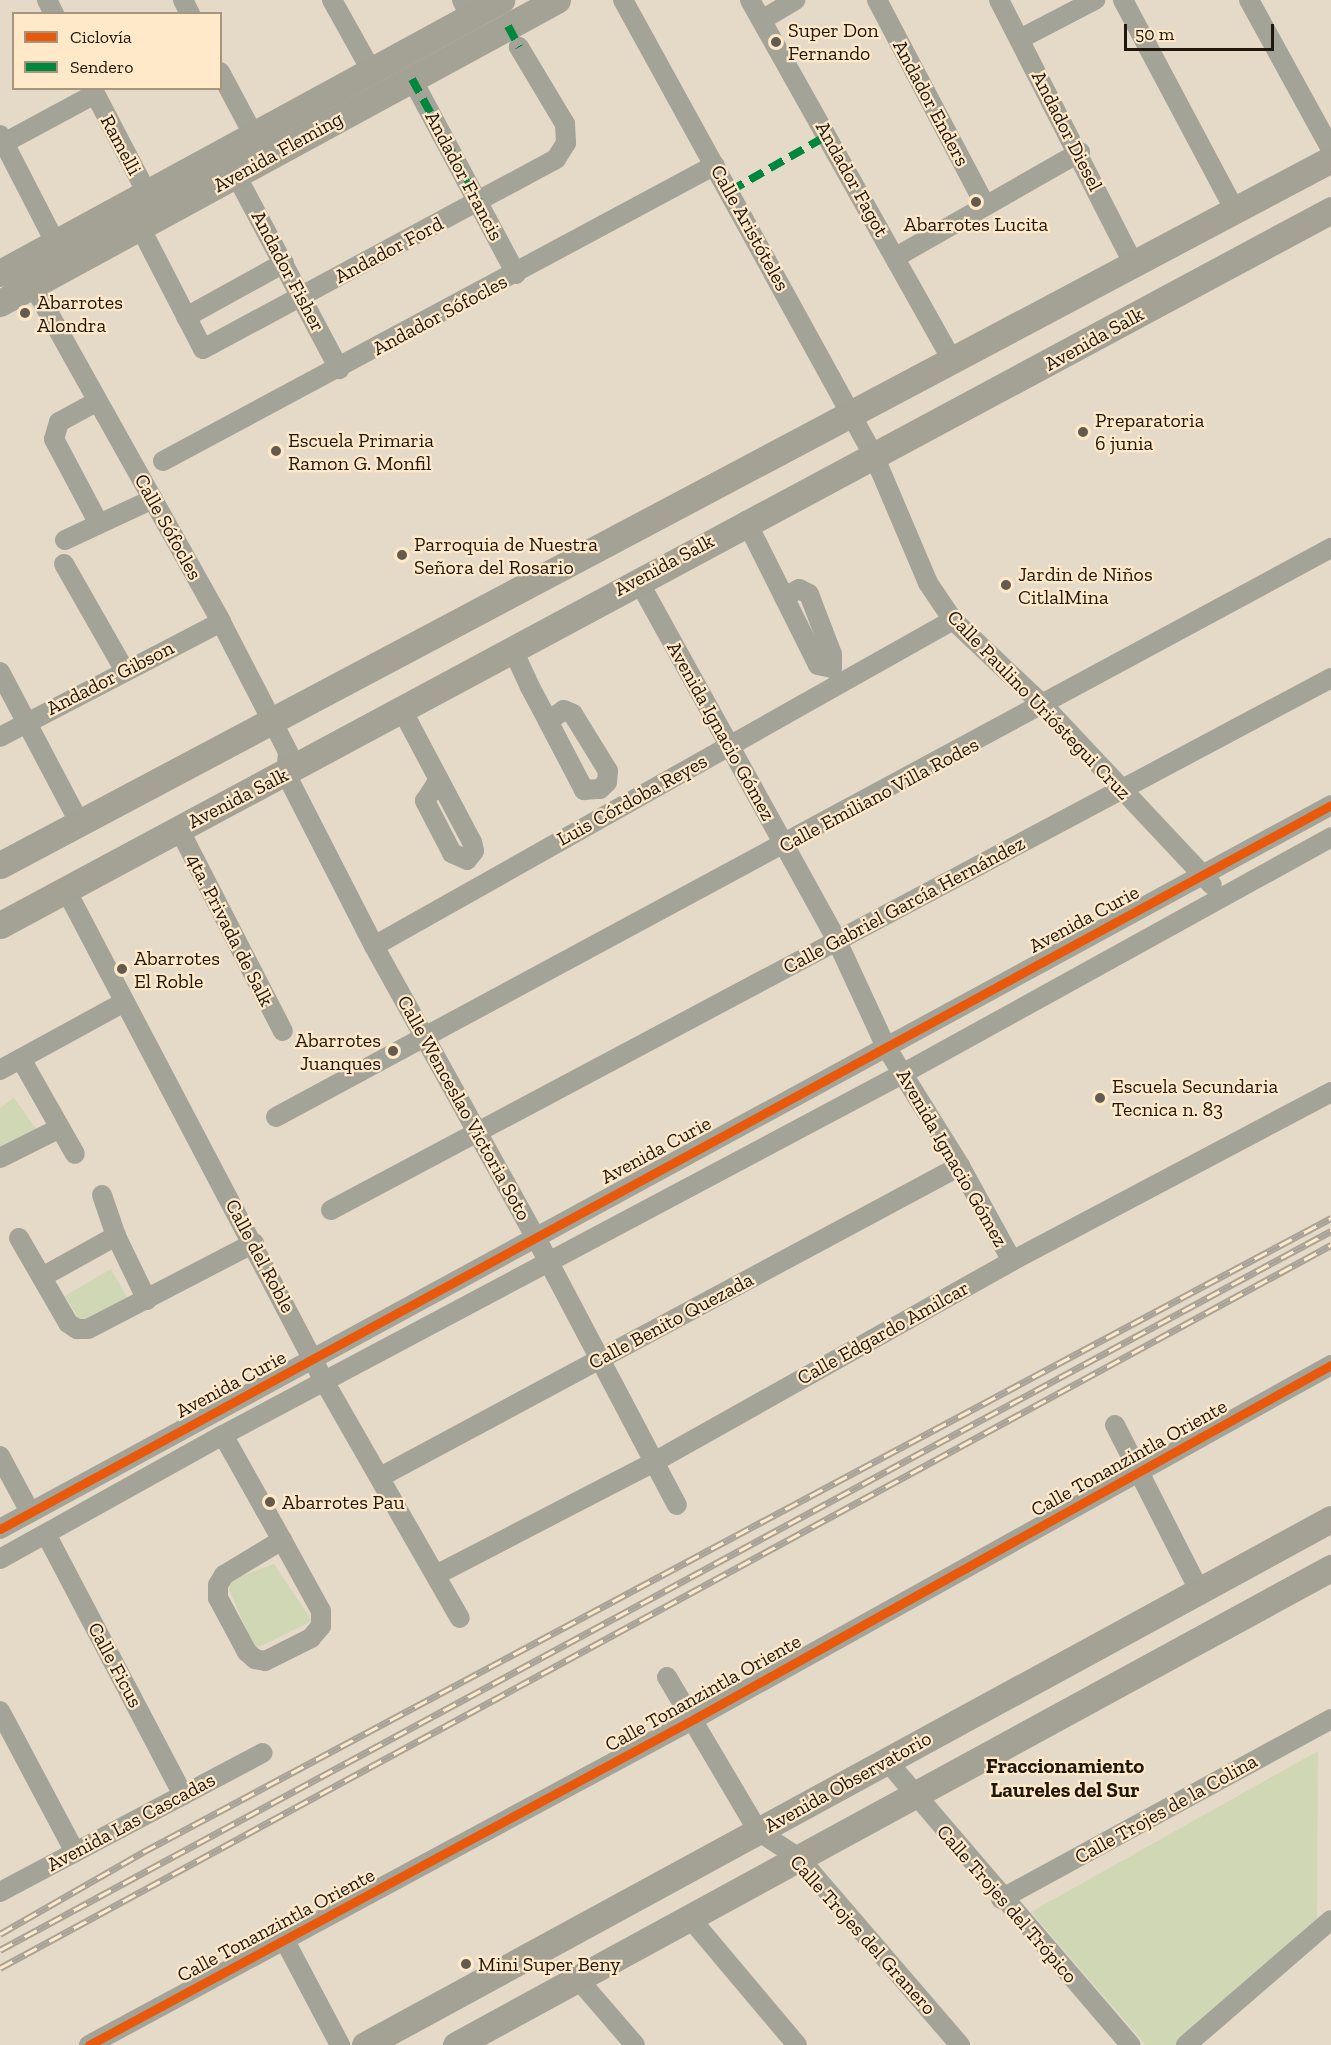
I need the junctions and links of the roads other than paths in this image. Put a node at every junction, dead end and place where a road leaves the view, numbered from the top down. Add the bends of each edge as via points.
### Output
1 (332, 0) edge
2 (501, 0) edge
3 (556, 0) edge
4 (623, 0) edge
5 (750, 0) edge
6 (795, 0) edge
7 (877, 0) edge
8 (999, 0) edge
9 (1095, 0) edge
10 (1123, 0) edge
11 (1249, 0) edge
12 (466, 8) edge
13 (762, 20) junction
14 (1020, 39) junction
15 (519, 47) dead end
16 (372, 72) junction
17 (222, 76) edge
18 (412, 79) junction
19 (93, 91) edge
20 (2, 139) edge
21 (260, 147) junction
22 (1331, 149) edge
23 (1080, 152) junction
24 (1331, 159) edge
25 (716, 165) junction
26 (236, 175) junction
27 (148, 195) junction
28 (479, 202) junction
29 (985, 205) junction
30 (1331, 210) edge
31 (1235, 211) junction
32 (140, 227) junction
33 (56, 244) junction
34 (896, 257) junction
35 (284, 263) junction
36 (1133, 263) junction
37 (0, 273) edge
38 (516, 274) junction
39 (33, 285) junction
40 (303, 296) junction
41 (0, 303) edge
42 (186, 317) junction
43 (952, 360) junction
44 (339, 369) junction
45 (96, 402) junction
46 (850, 413) junction
47 (875, 458) junction
48 (163, 461) dead end
49 (153, 499) junction
50 (746, 521) junction
51 (99, 524) junction
52 (65, 540) dead end
53 (1331, 548) edge
54 (64, 564) dead end
55 (638, 580) junction
56 (784, 597) dead end
57 (953, 620) junction
58 (221, 622) junction
59 (512, 648) junction
60 (125, 671) junction
61 (0, 672) edge
62 (1331, 678) edge
63 (1044, 705) junction
64 (401, 708) junction
65 (271, 718) junction
66 (27, 721) junction
67 (548, 721) dead end
68 (0, 737) edge
69 (729, 746) junction
70 (286, 774) junction
71 (438, 781) dead end
72 (1120, 788) junction
73 (1331, 805) edge
74 (79, 822) junction
75 (178, 829) junction
76 (1331, 837) edge
77 (784, 846) junction
78 (0, 865) edge
79 (1205, 874) junction
80 (66, 890) junction
81 (1221, 897) junction
82 (0, 925) edge
83 (837, 941) junction
84 (374, 946) junction
85 (124, 1002) junction
86 (283, 1031) dead end
87 (425, 1038) junction
88 (886, 1047) junction
89 (21, 1059) junction
90 (0, 1070) edge
91 (904, 1073) junction
92 (1331, 1092) edge
93 (276, 1117) dead end
94 (60, 1128) junction
95 (477, 1133) junction
96 (75, 1154) dead end
97 (0, 1158) edge
98 (960, 1166) junction
99 (102, 1195) dead end
100 (331, 1210) dead end
101 (116, 1236) junction
102 (535, 1236) junction
103 (19, 1238) dead end
104 (254, 1243) junction
105 (1012, 1261) junction
106 (548, 1262) junction
107 (42, 1277) junction
108 (147, 1300) junction
109 (315, 1359) junction
110 (599, 1359) junction
111 (1331, 1365) edge
112 (324, 1381) junction
113 (1115, 1425) dead end
114 (223, 1435) junction
115 (0, 1456) edge
116 (654, 1462) junction
117 (111, 1470) junction
118 (1139, 1474) junction
119 (382, 1476) junction
120 (122, 1492) junction
121 (677, 1505) dead end
122 (30, 1512) junction
123 (1331, 1519) edge
124 (0, 1529) edge
125 (46, 1534) junction
126 (282, 1540) junction
127 (0, 1559) edge
128 (1331, 1568) edge
129 (436, 1575) junction
130 (1199, 1590) junction
131 (460, 1618) dead end
132 (667, 1677) dead end
133 (0, 1711) edge
134 (694, 1719) junction
135 (1331, 1719) edge
136 (262, 1753) dead end
137 (887, 1761) junction
138 (183, 1795) junction
139 (914, 1795) junction
140 (758, 1831) junction
141 (75, 1852) junction
142 (798, 1858) junction
143 (0, 1892) edge
144 (1001, 1899) junction
145 (690, 1918) junction
146 (1331, 1920) edge
147 (285, 1941) junction
148 (578, 1979) junction
149 (460, 2044) edge
150 (89, 2045) edge
151 (340, 2045) edge
152 (365, 2045) edge
153 (635, 2045) edge
154 (797, 2045) edge
155 (960, 2045) edge
156 (1130, 2045) edge
157 (1186, 2045) edge

1 - 16 street
2 - 12 street, Avenida Fleming
3 - 18 street, Avenida Fleming
4 - 25 street, Calle Aristóteles
5 - 13 street, Andador Fagot
6 - 13 street
7 - 29 street, Andador Enders
8 - 14 street, Andador Diesel
9 - 14 street
10 - 31 street
11 - 22 street
12 - 16 street, Avenida Fleming
13 - 34 street, Andador Fagot
14 - 23 street, Andador Diesel
15 - 28 street, Andador Ford via 565,124 566,143 556,159
16 - 21 street, Avenida Fleming
17 - 21 street
18 - 21 street, Avenida Fleming
18 - 28 street, Andador Francis
19 - 20 street, Ramelli
19 - 27 street, Ramelli
20 - 33 street
21 - 26 street, Avenida Fleming
21 - 27 street, Avenida Fleming
23 - 29 street
23 - 36 street, Andador Diesel
24 - 31 street
25 - 38 street, Andador Sófocles
25 - 46 street, Calle Aristóteles
26 - 32 street, Avenida Fleming
26 - 35 street, Andador Fisher
27 - 33 street, Avenida Fleming
28 - 38 street, Andador Francis
28 - 40 street, Andador Ford
29 - 34 street
30 - 47 street, Avenida Salk
31 - 36 street
32 - 39 street, Avenida Fleming
32 - 42 street
33 - 37 street, Avenida Fleming
34 - 43 street, Andador Fagot
35 - 40 street, Andador Fisher
35 - 42 street
36 - 43 street
38 - 44 street, Andador Sófocles
39 - 41 street, Avenida Fleming
39 - 45 street, Calle Sófocles
40 - 42 street, Andador Ford via 203,349
40 - 44 street, Andador Fisher
43 - 46 street
44 - 48 street, Andador Sófocles
45 - 49 street, Calle Sófocles
45 - 51 street via 59,422 54,439
46 - 47 street, Calle Aristóteles
46 - 65 street
47 - 50 street, Avenida Salk
47 - 57 street, Calle Paulino Urióstegui Cruz via 928,583
49 - 51 street
49 - 58 street, Calle Sófocles
50 - 55 street, Avenida Salk
50 - 56 street
51 - 52 street
53 - 63 street, Calle Emiliano Villa Rodes
54 - 60 street
55 - 59 street, Avenida Salk
55 - 69 street, Avenida Ignacio Gómez
57 - 63 street, Calle Paulino Urióstegui Cruz
57 - 69 street, Luis Córdoba Reyes
58 - 60 street, Andador Gibson
58 - 65 street, Calle Sófocles
59 - 64 street, Avenida Salk
59 - 67 street
60 - 66 street, Andador Gibson
61 - 66 street
62 - 72 street, Calle Gabriel García Hernández
63 - 72 street, Calle Paulino Urióstegui Cruz
63 - 77 street, Calle Emiliano Villa Rodes
64 - 70 street, Avenida Salk
64 - 71 street
65 - 70 street, Calle Sófocles via 288,752
65 - 74 street
66 - 68 street, Andador Gibson
66 - 74 street
69 - 77 street, Avenida Ignacio Gómez
69 - 84 street, Luis Córdoba Reyes
70 - 75 street, Avenida Salk
70 - 84 street, Calle Wenceslao Victoria Soto
72 - 79 street, Calle Paulino Urióstegui Cruz
72 - 83 street, Calle Gabriel García Hernández
73 - 79 street, Avenida Curie
74 - 78 street
75 - 80 street, Avenida Salk
75 - 86 street, 4ta. Privada de Salk
76 - 81 street
77 - 83 street, Avenida Ignacio Gómez
77 - 87 street, Calle Emiliano Villa Rodes
79 - 81 street, Calle Paulino Urióstegui Cruz
79 - 88 street, Avenida Curie
80 - 82 street, Avenida Salk
80 - 85 street, Calle del Roble
81 - 91 street
83 - 88 street, Avenida Ignacio Gómez
83 - 95 street, Calle Gabriel García Hernández
84 - 87 street, Calle Wenceslao Victoria Soto
85 - 89 street
85 - 104 street, Calle del Roble
87 - 93 street, Calle Emiliano Villa Rodes
87 - 95 street, Calle Wenceslao Victoria Soto
88 - 91 street, Avenida Ignacio Gómez
88 - 102 street, Avenida Curie
89 - 90 street
89 - 94 street
91 - 98 street, Avenida Ignacio Gómez
91 - 106 street
92 - 105 street, Calle Edgardo Amilcar
94 - 96 street
94 - 97 street
95 - 100 street, Calle Gabriel García Hernández
95 - 102 street, Calle Wenceslao Victoria Soto
98 - 105 street, Avenida Ignacio Gómez
98 - 110 street, Calle Benito Quezada
99 - 101 street
101 - 107 street
101 - 108 street
102 - 106 street, Calle Wenceslao Victoria Soto
102 - 109 street, Avenida Curie
103 - 107 street
104 - 108 street
104 - 109 street, Calle del Roble
105 - 116 street, Calle Edgardo Amilcar
106 - 110 street, Calle Wenceslao Victoria Soto
106 - 112 street
107 - 108 street via 69,1323 77,1329 88,1329
109 - 112 street, Calle del Roble
109 - 117 street, Avenida Curie
110 - 116 street, Calle Wenceslao Victoria Soto
110 - 119 street, Calle Benito Quezada
111 - 118 street, Calle Tonanzintla Oriente
112 - 114 street
112 - 119 street, Calle del Roble
113 - 118 street
114 - 120 street
114 - 126 street
115 - 122 street
116 - 121 street, Calle Wenceslao Victoria Soto
116 - 129 street, Calle Edgardo Amilcar
117 - 120 street
117 - 122 street, Avenida Curie
118 - 130 street
118 - 134 street, Calle Tonanzintla Oriente
119 - 129 street, Calle del Roble
120 - 125 street
122 - 124 street, Avenida Curie
123 - 130 street, Avenida Observatorio
125 - 127 street
125 - 138 street, Calle Ficus
126 - 126 street via 321,1611 321,1626 311,1638 265,1661 247,1652 218,1598 218,1585 224,1575
128 - 139 street
129 - 131 street, Calle del Roble
130 - 137 street, Avenida Observatorio
132 - 134 street, Calle Trojes del Granero
133 - 141 street
134 - 140 street, Calle Trojes del Granero
134 - 147 street, Calle Tonanzintla Oriente
135 - 144 street, Calle Trojes de la Colina
136 - 138 street, Avenida Las Cascadas
137 - 139 street, Calle Trojes del Trópico
137 - 140 street, Avenida Observatorio
138 - 141 street, Avenida Las Cascadas
139 - 142 street
139 - 144 street, Calle Trojes del Trópico
140 - 142 street, Calle Trojes del Granero
140 - 152 street, Avenida Observatorio
141 - 143 street, Avenida Las Cascadas
142 - 145 street
142 - 155 street, Calle Trojes del Granero
144 - 156 street, Calle Trojes del Trópico
145 - 148 street
145 - 154 street
146 - 157 street
147 - 150 street, Calle Tonanzintla Oriente
147 - 151 street
148 - 149 street
148 - 153 street

